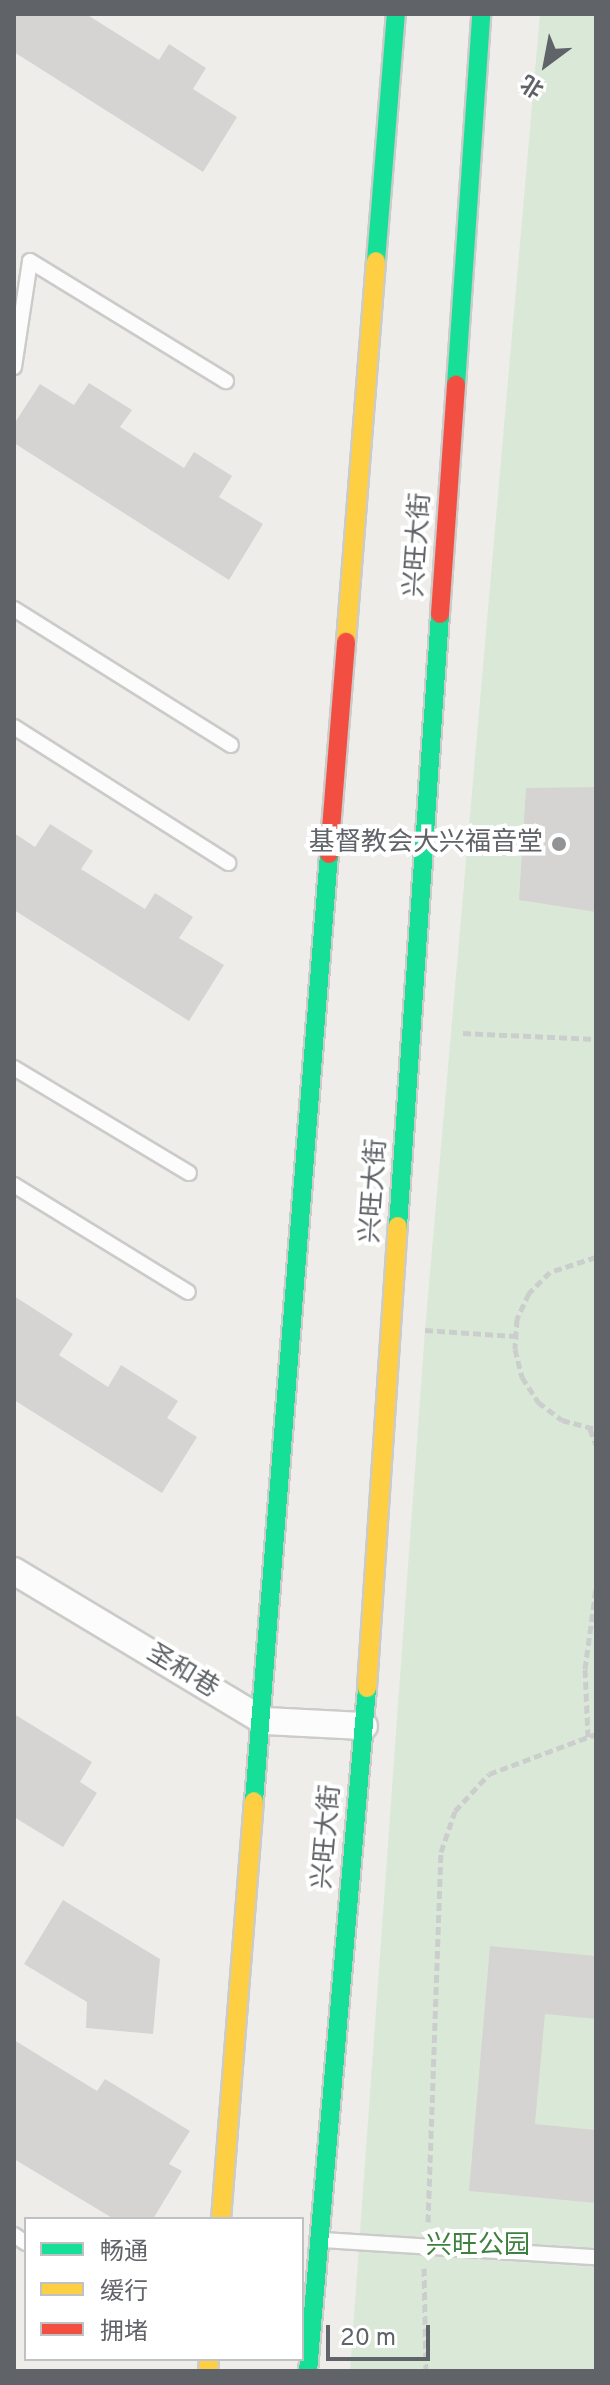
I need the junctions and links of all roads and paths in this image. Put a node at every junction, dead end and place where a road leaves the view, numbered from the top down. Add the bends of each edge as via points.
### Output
1 (396, 14) edge
2 (481, 14) edge
3 (14, 367) edge
4 (226, 381) dead end
5 (14, 609) edge
6 (14, 727) edge
7 (231, 745) dead end
8 (228, 863) dead end
9 (463, 1033) dead end
10 (596, 1039) edge
11 (14, 1068) edge
12 (189, 1173) dead end
13 (14, 1185) edge
14 (596, 1257) edge
15 (188, 1292) dead end
16 (425, 1330) dead end
17 (515, 1336) junction
18 (593, 1429) edge
19 (596, 1445) edge
20 (14, 1571) edge
21 (596, 1588) edge
22 (264, 1721) junction
23 (364, 1726) junction
24 (596, 1734) edge
25 (588, 1737) junction
26 (221, 2217) edge
27 (318, 2239) junction
28 (426, 2246) junction
29 (596, 2257) edge
30 (308, 2371) edge
31 (426, 2371) edge

1 - 22 main road
2 - 23 main road, 兴旺大街
3 - 4 lane via 30,261
5 - 7 lane
6 - 8 lane
9 - 10 path
11 - 12 lane
13 - 15 lane
14 - 17 path via 550,1272 529,1293
16 - 17 path
17 - 18 path via 522,1377 538,1402 562,1420
18 - 19 path
20 - 22 street, 圣和巷
21 - 25 path via 585,1669
22 - 23 street, 圣和巷
22 - 26 main road
23 - 27 main road, 兴旺大街
24 - 25 path
25 - 28 path via 489,1774 455,1811 441,1852
27 - 28 lane
27 - 30 main road, 兴旺大街
28 - 29 lane
28 - 31 path

